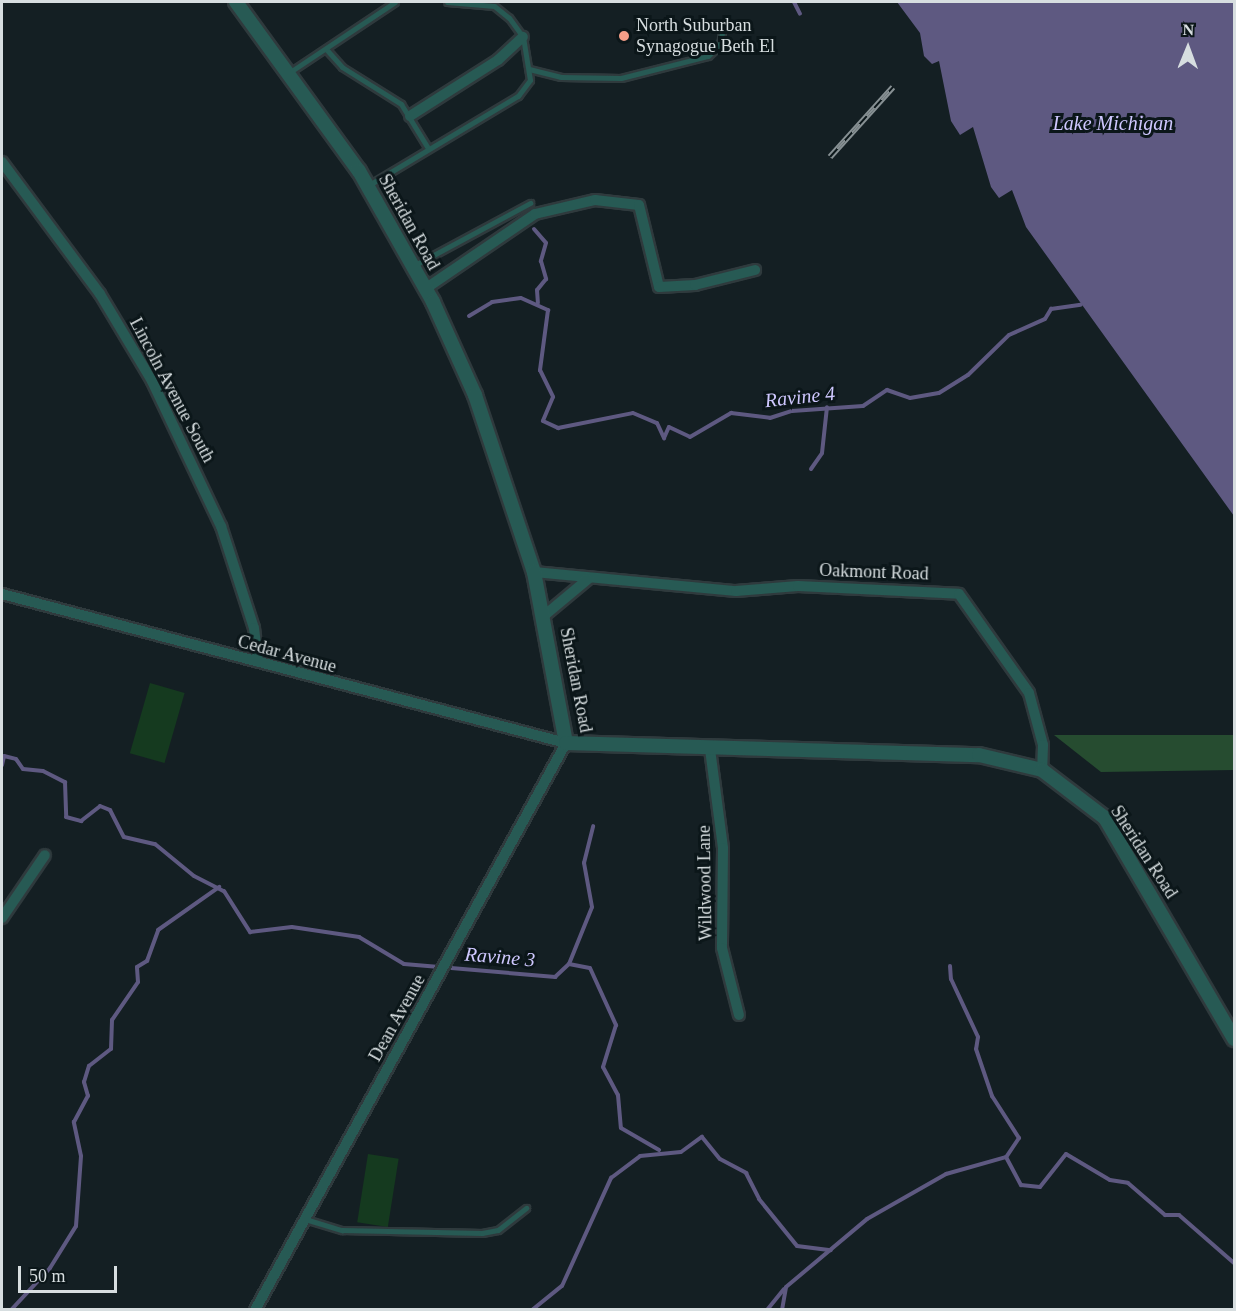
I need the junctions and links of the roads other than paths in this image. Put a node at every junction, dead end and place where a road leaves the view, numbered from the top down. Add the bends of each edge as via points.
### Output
1 (236, 2) edge
2 (396, 2) edge
3 (447, 2) edge
4 (722, 32) dead end
5 (523, 37) junction
6 (326, 49) junction
7 (530, 69) junction
8 (290, 72) junction
9 (410, 116) junction
10 (428, 148) junction
11 (2, 162) edge
12 (368, 185) junction
13 (530, 203) dead end
14 (413, 266) junction
15 (755, 270) dead end
16 (425, 289) junction
17 (534, 572) junction
18 (588, 579) junction
19 (2, 594) edge
20 (545, 615) junction
21 (258, 662) junction
22 (566, 743) junction
23 (710, 749) junction
24 (1042, 770) junction
25 (45, 855) dead end
26 (2, 918) edge
27 (739, 1015) dead end
28 (1234, 1039) edge
29 (526, 1208) dead end
30 (305, 1219) junction
31 (255, 1310) edge

1 - 8 street, Sheridan Road
2 - 6 lane
3 - 5 lane via 494,6
4 - 7 lane via 720,45 708,56 621,78 561,77
5 - 7 lane
5 - 9 street via 498,60
6 - 8 lane
6 - 9 lane via 342,67
7 - 10 lane via 530,80 518,96
8 - 12 street, Sheridan Road
9 - 10 lane
10 - 12 lane
11 - 21 street, Lincoln Avenue South via 100,294 153,381 221,526 254,628
12 - 14 street, Sheridan Road
13 - 14 lane
14 - 16 street, Sheridan Road
15 - 16 street via 659,287 639,205 595,200 535,214
16 - 17 street, Sheridan Road via 475,395
17 - 18 street, Oakmont Road
17 - 20 street, Sheridan Road
18 - 20 street
18 - 24 street, Oakmont Road via 736,591 798,586 959,594 1029,693 1043,745
19 - 21 street, Cedar Avenue
20 - 22 street, Sheridan Road
21 - 22 street, Cedar Avenue
22 - 23 street, Sheridan Road
22 - 30 street, Dean Avenue
23 - 24 street, Sheridan Road via 979,755
23 - 27 street, Wildwood Lane via 723,848 722,948
24 - 28 street, Sheridan Road via 1078,793 1105,818
25 - 26 street
29 - 30 lane via 498,1230 482,1233 342,1230
30 - 31 street, Dean Avenue

